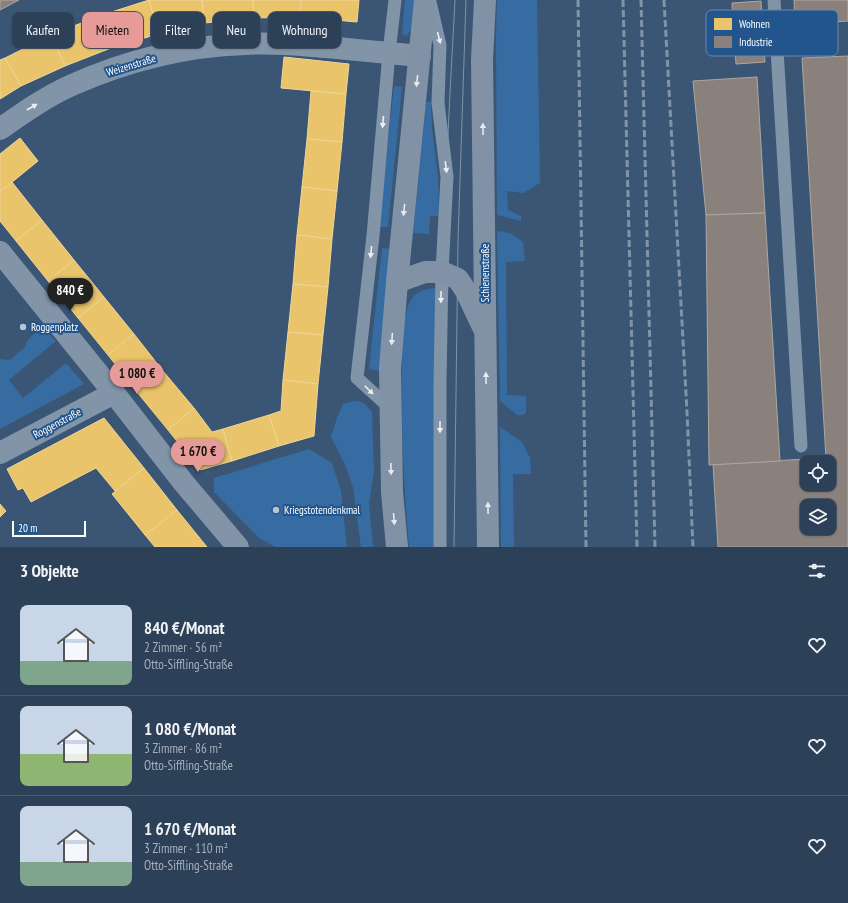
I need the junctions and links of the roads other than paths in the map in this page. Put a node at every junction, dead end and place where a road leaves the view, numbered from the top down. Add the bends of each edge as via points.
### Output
1 (395, 0) edge
2 (425, 0) edge
3 (430, 0) edge
4 (485, 0) edge
5 (774, 0) edge
6 (775, 10) edge
7 (389, 53) junction
8 (420, 56) junction
9 (777, 56) edge
10 (0, 129) edge
11 (0, 252) edge
12 (442, 272) junction
13 (397, 282) junction
14 (486, 334) junction
15 (114, 393) junction
16 (390, 408) junction
17 (801, 446) dead end
18 (0, 453) edge
19 (238, 547) edge
20 (397, 547) edge
21 (440, 547) edge
22 (488, 547) edge

1 - 7 lane
2 - 8 main road
3 -> 12 lane via 440,45 438,103 447,177
14 -> 4 main road, Schienenstraße via 482,60
5 - 6 lane
7 - 8 street, Weizenstraße
10 -> 7 street, Weizenstraße via 25,111 71,85 134,63 180,52 212,46 284,44
7 -> 16 lane via 373,236 357,378
8 -> 13 main road
9 - 17 lane
11 - 15 street
12 - 13 main road via 425,272
12 - 14 main road via 458,279
12 -> 21 lane
13 -> 16 main road via 390,368
22 -> 14 main road, Schienenstraße
15 - 18 street, Roggenstraße
15 - 19 street via 183,482
16 -> 20 main road via 392,492

